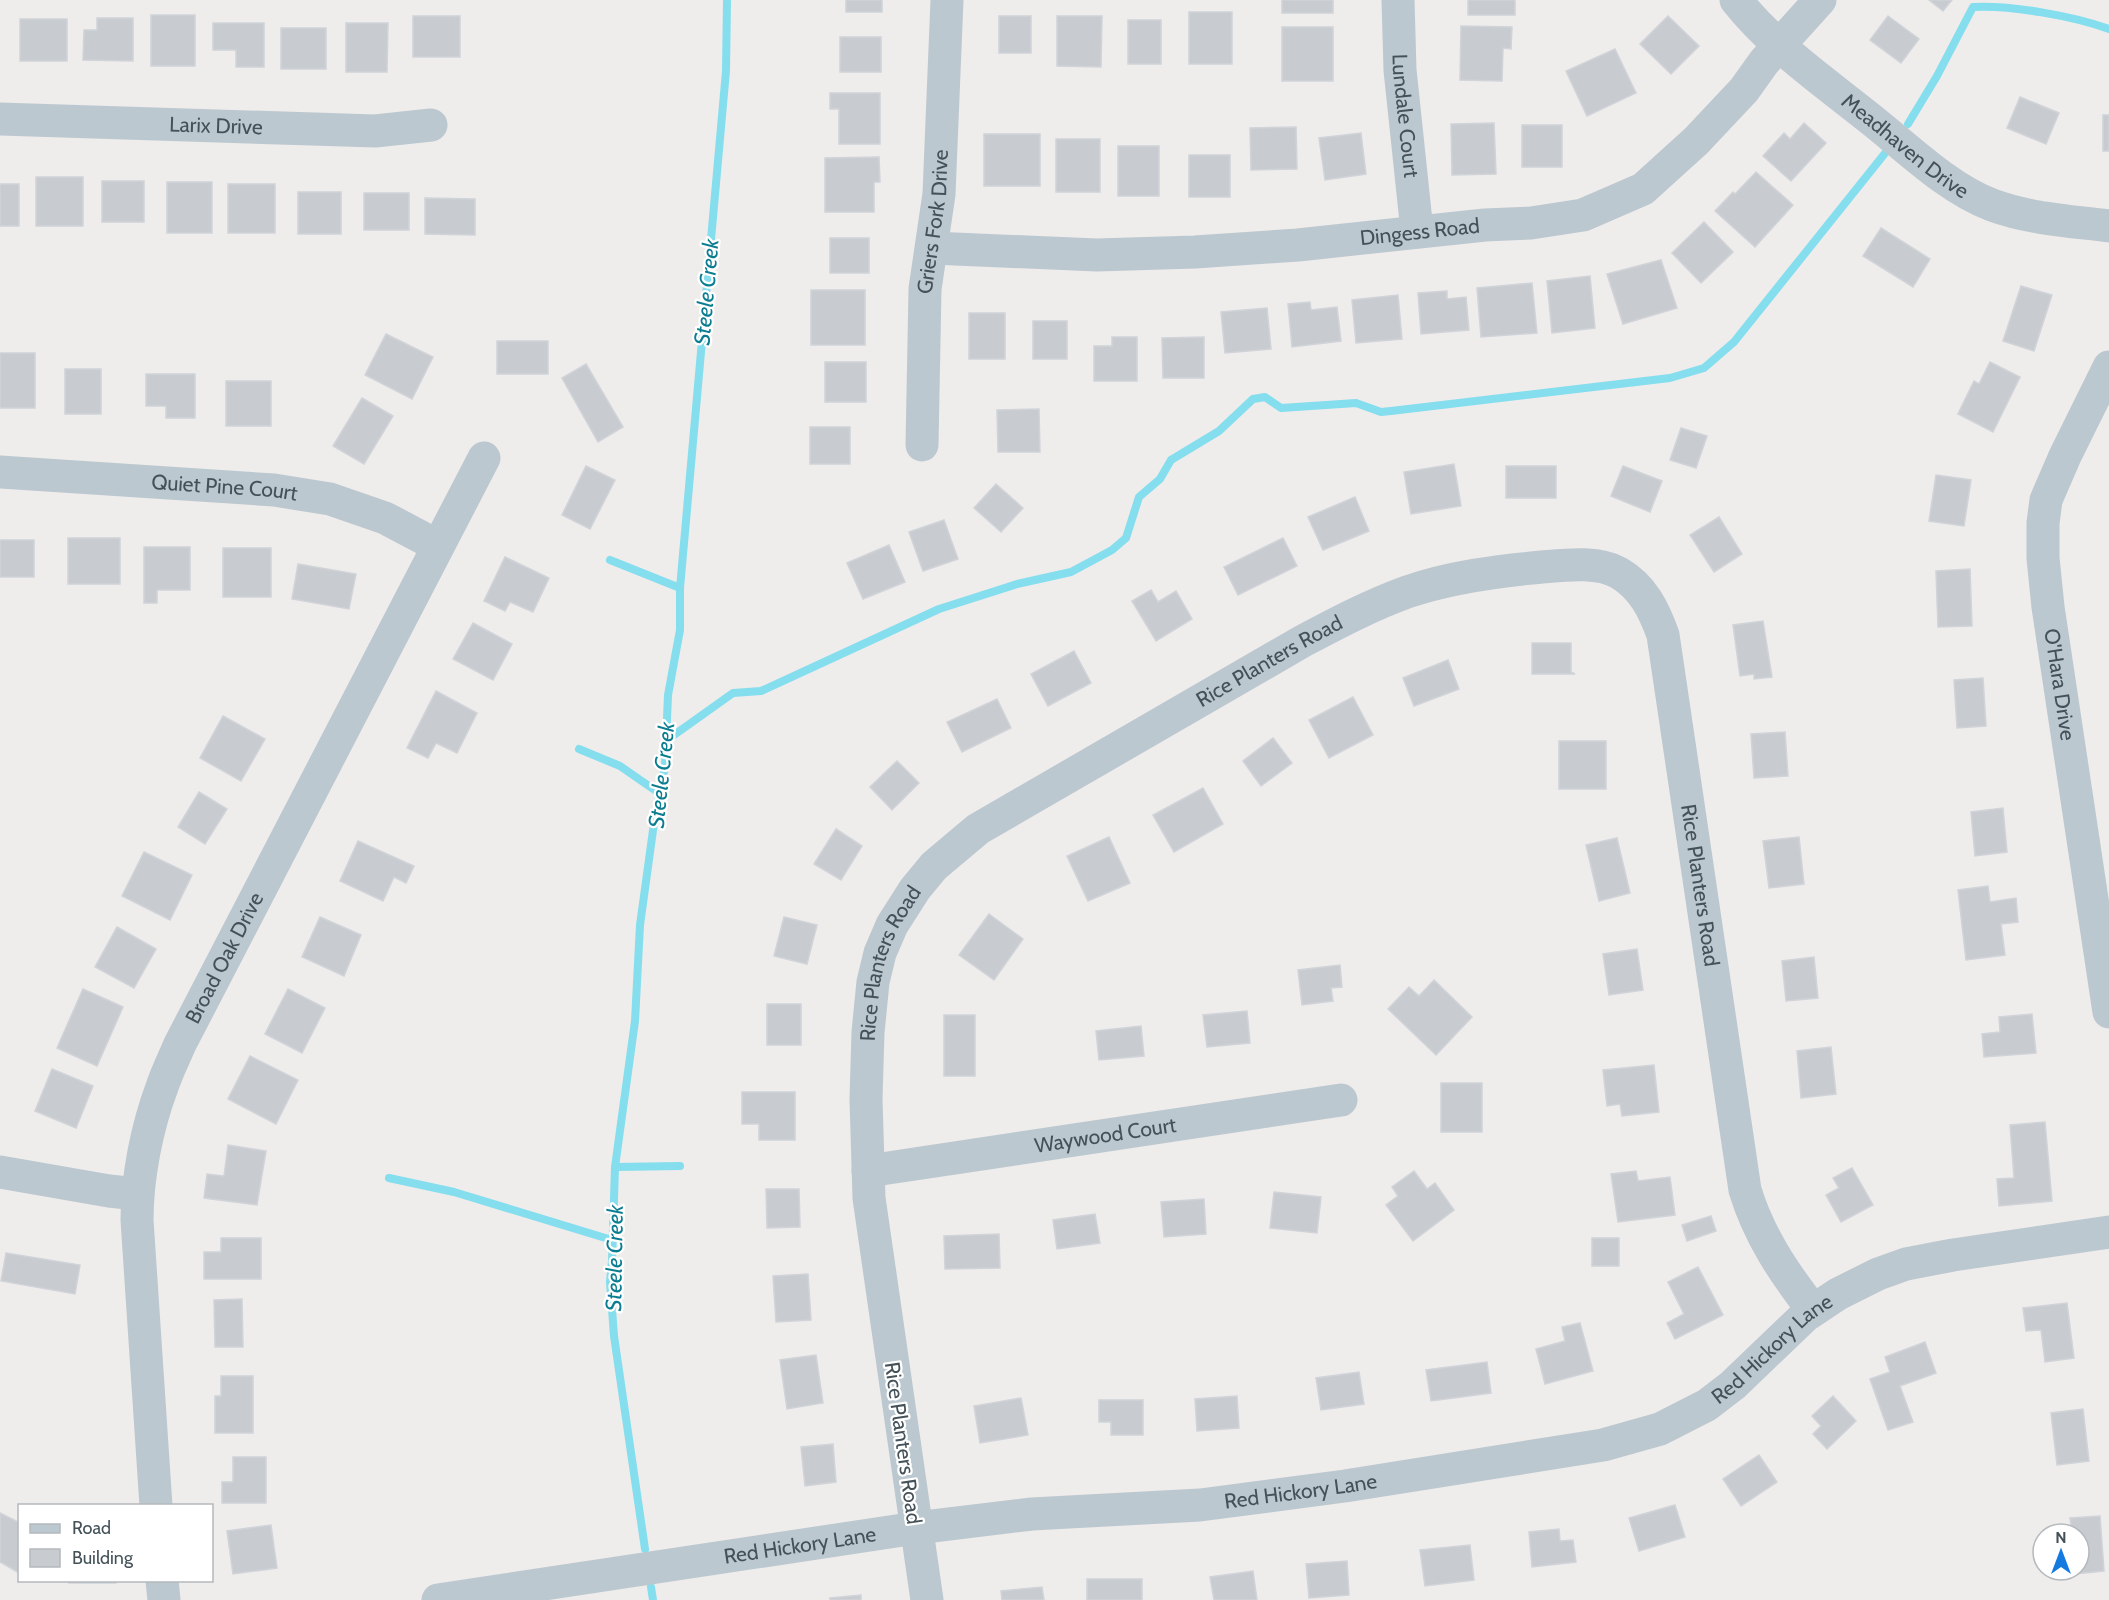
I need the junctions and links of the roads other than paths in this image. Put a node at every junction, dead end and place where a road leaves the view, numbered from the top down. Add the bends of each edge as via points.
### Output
1 (947, 0) edge
2 (1398, 0) edge
3 (1736, 0) edge
4 (1820, 0) edge
5 (1780, 46) junction
6 (0, 118) edge
7 (431, 125) dead end
8 (2109, 226) edge
9 (1417, 231) junction
10 (932, 248) junction
11 (2109, 367) edge
12 (922, 445) dead end
13 (484, 458) dead end
14 (0, 472) edge
15 (438, 546) junction
16 (2109, 1012) edge
17 (1341, 1100) dead end
18 (868, 1171) junction
19 (0, 1172) edge
20 (137, 1194) junction
21 (2109, 1232) edge
22 (1813, 1310) junction
23 (156, 1504) edge
24 (916, 1528) junction
25 (162, 1582) edge
26 (164, 1600) edge
27 (438, 1600) edge
28 (927, 1600) edge

1 - 10 street, Griers Fork Drive via 939,194
2 - 9 street, Lundale Court via 1400,69
3 - 5 street, Meadhaven Drive
4 - 5 street, Dingess Road
5 - 8 street, Meadhaven Drive via 1942,176 1976,197 2030,216
5 - 9 street, Dingess Road via 1696,141 1643,189 1583,215
6 - 7 street, Larix Drive via 375,131
9 - 10 street, Dingess Road via 1298,245 1097,255
10 - 12 street, Griers Fork Drive via 925,289
11 - 16 street, O'Hara Drive via 2046,500 2043,558
13 - 15 street, Broad Oak Drive
14 - 15 street, Quiet Pine Court via 273,490 330,499 385,518
15 - 20 street, Broad Oak Drive via 180,1044 161,1088
17 - 18 street, Waywood Court
18 - 22 street, Rice Planters Road via 868,1032 880,953 915,888 953,848 978,829 1357,613 1407,592 1454,579 1545,566 1598,566 1618,572 1636,585 1656,613 1663,635 1745,1190 1768,1246
18 - 24 street, Rice Planters Road
19 - 20 street
20 - 23 street, Broad Oak Drive
21 - 22 street, Red Hickory Lane via 1906,1264 1878,1274
22 - 24 street, Red Hickory Lane via 1707,1405 1660,1429 1613,1443 1200,1505 1032,1514
24 - 27 street, Red Hickory Lane
24 - 28 street, Rice Planters Road
25 - 26 street

